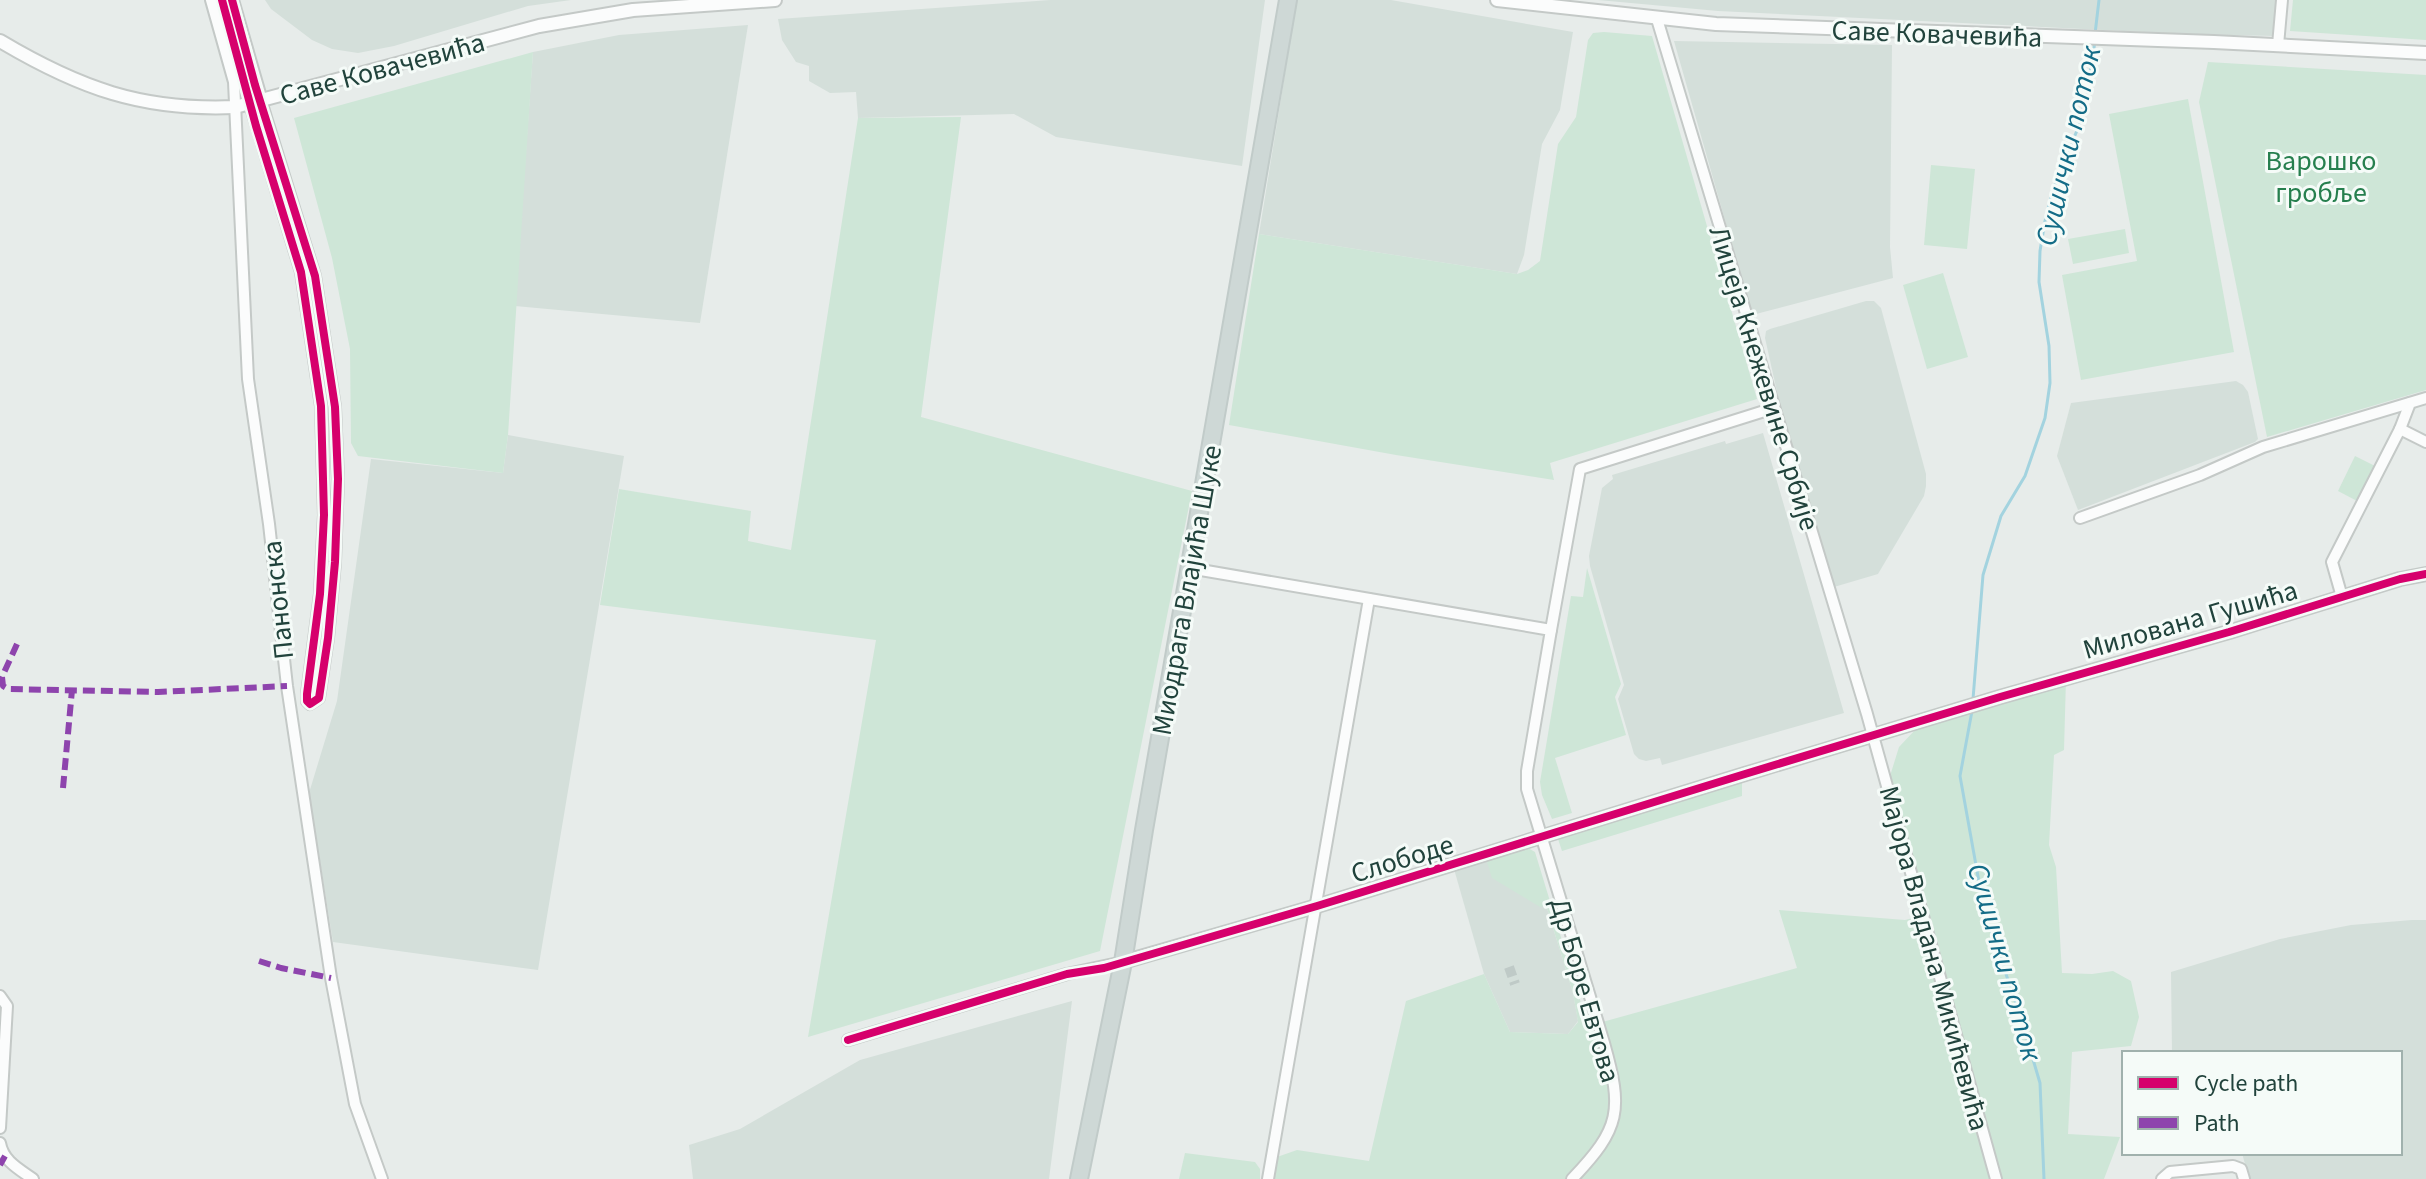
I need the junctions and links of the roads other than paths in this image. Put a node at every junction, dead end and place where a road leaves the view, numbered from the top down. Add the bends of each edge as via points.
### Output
1 (211, 0) edge
2 (222, 0) edge
3 (232, 0) edge
4 (775, 0) edge
5 (1288, 0) edge
6 (1497, 0) edge
7 (2282, 0) edge
8 (1657, 19) junction
9 (0, 41) edge
10 (2278, 45) junction
11 (2426, 53) edge
12 (256, 102) junction
13 (235, 107) junction
14 (2426, 398) edge
15 (2410, 403) junction
16 (1774, 408) junction
17 (2400, 429) junction
18 (2426, 442) edge
19 (2080, 518) dead end
20 (1189, 568) junction
21 (2426, 574) edge
22 (2342, 597) junction
23 (1369, 599) junction
24 (1551, 630) junction
25 (1966, 708) joint
26 (1873, 737) junction
27 (1542, 837) junction
28 (1317, 906) junction
29 (1123, 962) junction
30 (0, 996) edge
31 (848, 1040) dead end
32 (0, 1128) edge
33 (0, 1143) edge
34 (2166, 1176) edge
35 (33, 1179) edge
36 (382, 1179) edge
37 (1079, 1179) edge
38 (1268, 1179) edge
39 (1572, 1179) edge
40 (1996, 1179) edge
41 (2244, 1179) edge

1 - 13 street, Панонска via 234,82
2 - 12 street
3 - 12 street
4 - 12 street, Саве Ковачевића via 579,18
5 - 20 main road, Миодрага Влајића Шуке
6 - 8 street, Саве Ковачевића
7 - 10 street
8 - 10 street, Саве Ковачевића
8 - 16 street, Лицеја Кнежевине Србије
9 - 13 street, Саве Ковачевића via 71,79 115,95 185,108
10 - 11 street, Саве Ковачевића
12 - 12 street via 301,272 321,406 324,515 310,704 319,698 335,562 335,407 315,276
12 - 13 street, Саве Ковачевића
13 - 36 street, Панонска via 248,379 287,686 355,1104
14 - 15 street
15 - 17 street
15 - 19 street via 2263,447
16 - 24 street, Др Боре Евтова via 1580,469
16 - 26 street, Лицеја Кнежевине Србије
17 - 18 street
17 - 22 street via 2332,562
20 - 23 street
20 - 29 main road, Миодрага Влајића Шуке
21 - 22 street, Милована Гушића
22 - 25 street, Милована Гушића
23 - 24 street
23 - 28 street
24 - 27 street, Др Боре Евтова via 1526,780
25 - 26 street, Слободе
26 - 27 street, Слободе
26 - 40 street, Мајора Владана Микићевића
27 - 28 street, Слободе
27 - 39 street, Др Боре Евтова via 1617,1098 1609,1133
28 - 29 street, Слободе
28 - 38 street
29 - 31 street, Слободе
29 - 37 main road, Миодрага Влајића Шуке
30 - 32 street via 7,1006
33 - 35 street via 10,1162
34 - 41 street via 2233,1166

